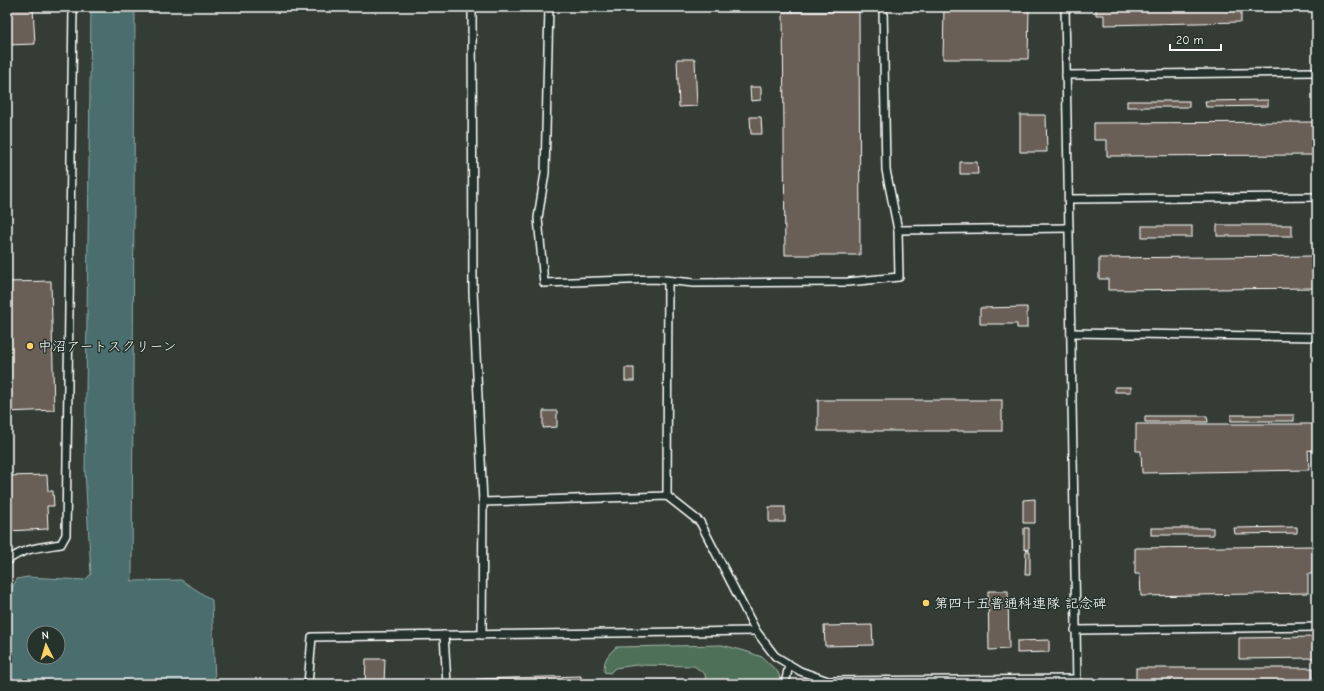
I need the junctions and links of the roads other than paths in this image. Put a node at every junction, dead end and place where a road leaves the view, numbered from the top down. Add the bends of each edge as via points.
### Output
1 (73, 7) edge
2 (472, 7) edge
3 (549, 7) edge
4 (883, 7) edge
5 (1065, 7) edge
6 (1317, 72) edge
7 (1066, 75) junction
8 (1317, 196) edge
9 (1069, 199) junction
10 (1069, 228) junction
11 (898, 230) junction
12 (668, 280) junction
13 (1071, 333) junction
14 (1317, 337) edge
15 (667, 496) junction
16 (482, 502) junction
17 (7, 560) edge
18 (1317, 627) edge
19 (1075, 630) junction
20 (756, 631) junction
21 (444, 635) junction
22 (482, 635) junction
23 (789, 665) junction
24 (1077, 682) edge
25 (308, 684) edge
26 (447, 684) edge
27 (785, 684) edge

1 - 17 lane via 66,536 61,544 25,550
2 - 16 lane via 473,291
3 - 12 lane via 545,173 538,218 544,283
4 - 11 lane via 886,170
5 - 7 lane
6 - 7 lane
7 - 9 lane
8 - 9 lane
9 - 10 lane
10 - 11 lane
10 - 13 lane
11 - 12 lane via 899,277 848,282 694,283
12 - 15 lane
13 - 14 lane
13 - 19 lane
15 - 16 lane
15 - 20 lane via 700,522
16 - 22 lane
18 - 19 lane
19 - 24 lane
20 - 22 lane
20 - 23 lane via 775,656
21 - 22 lane
21 - 25 lane via 312,637
21 - 26 lane
23 - 24 lane via 828,681
23 - 27 lane

